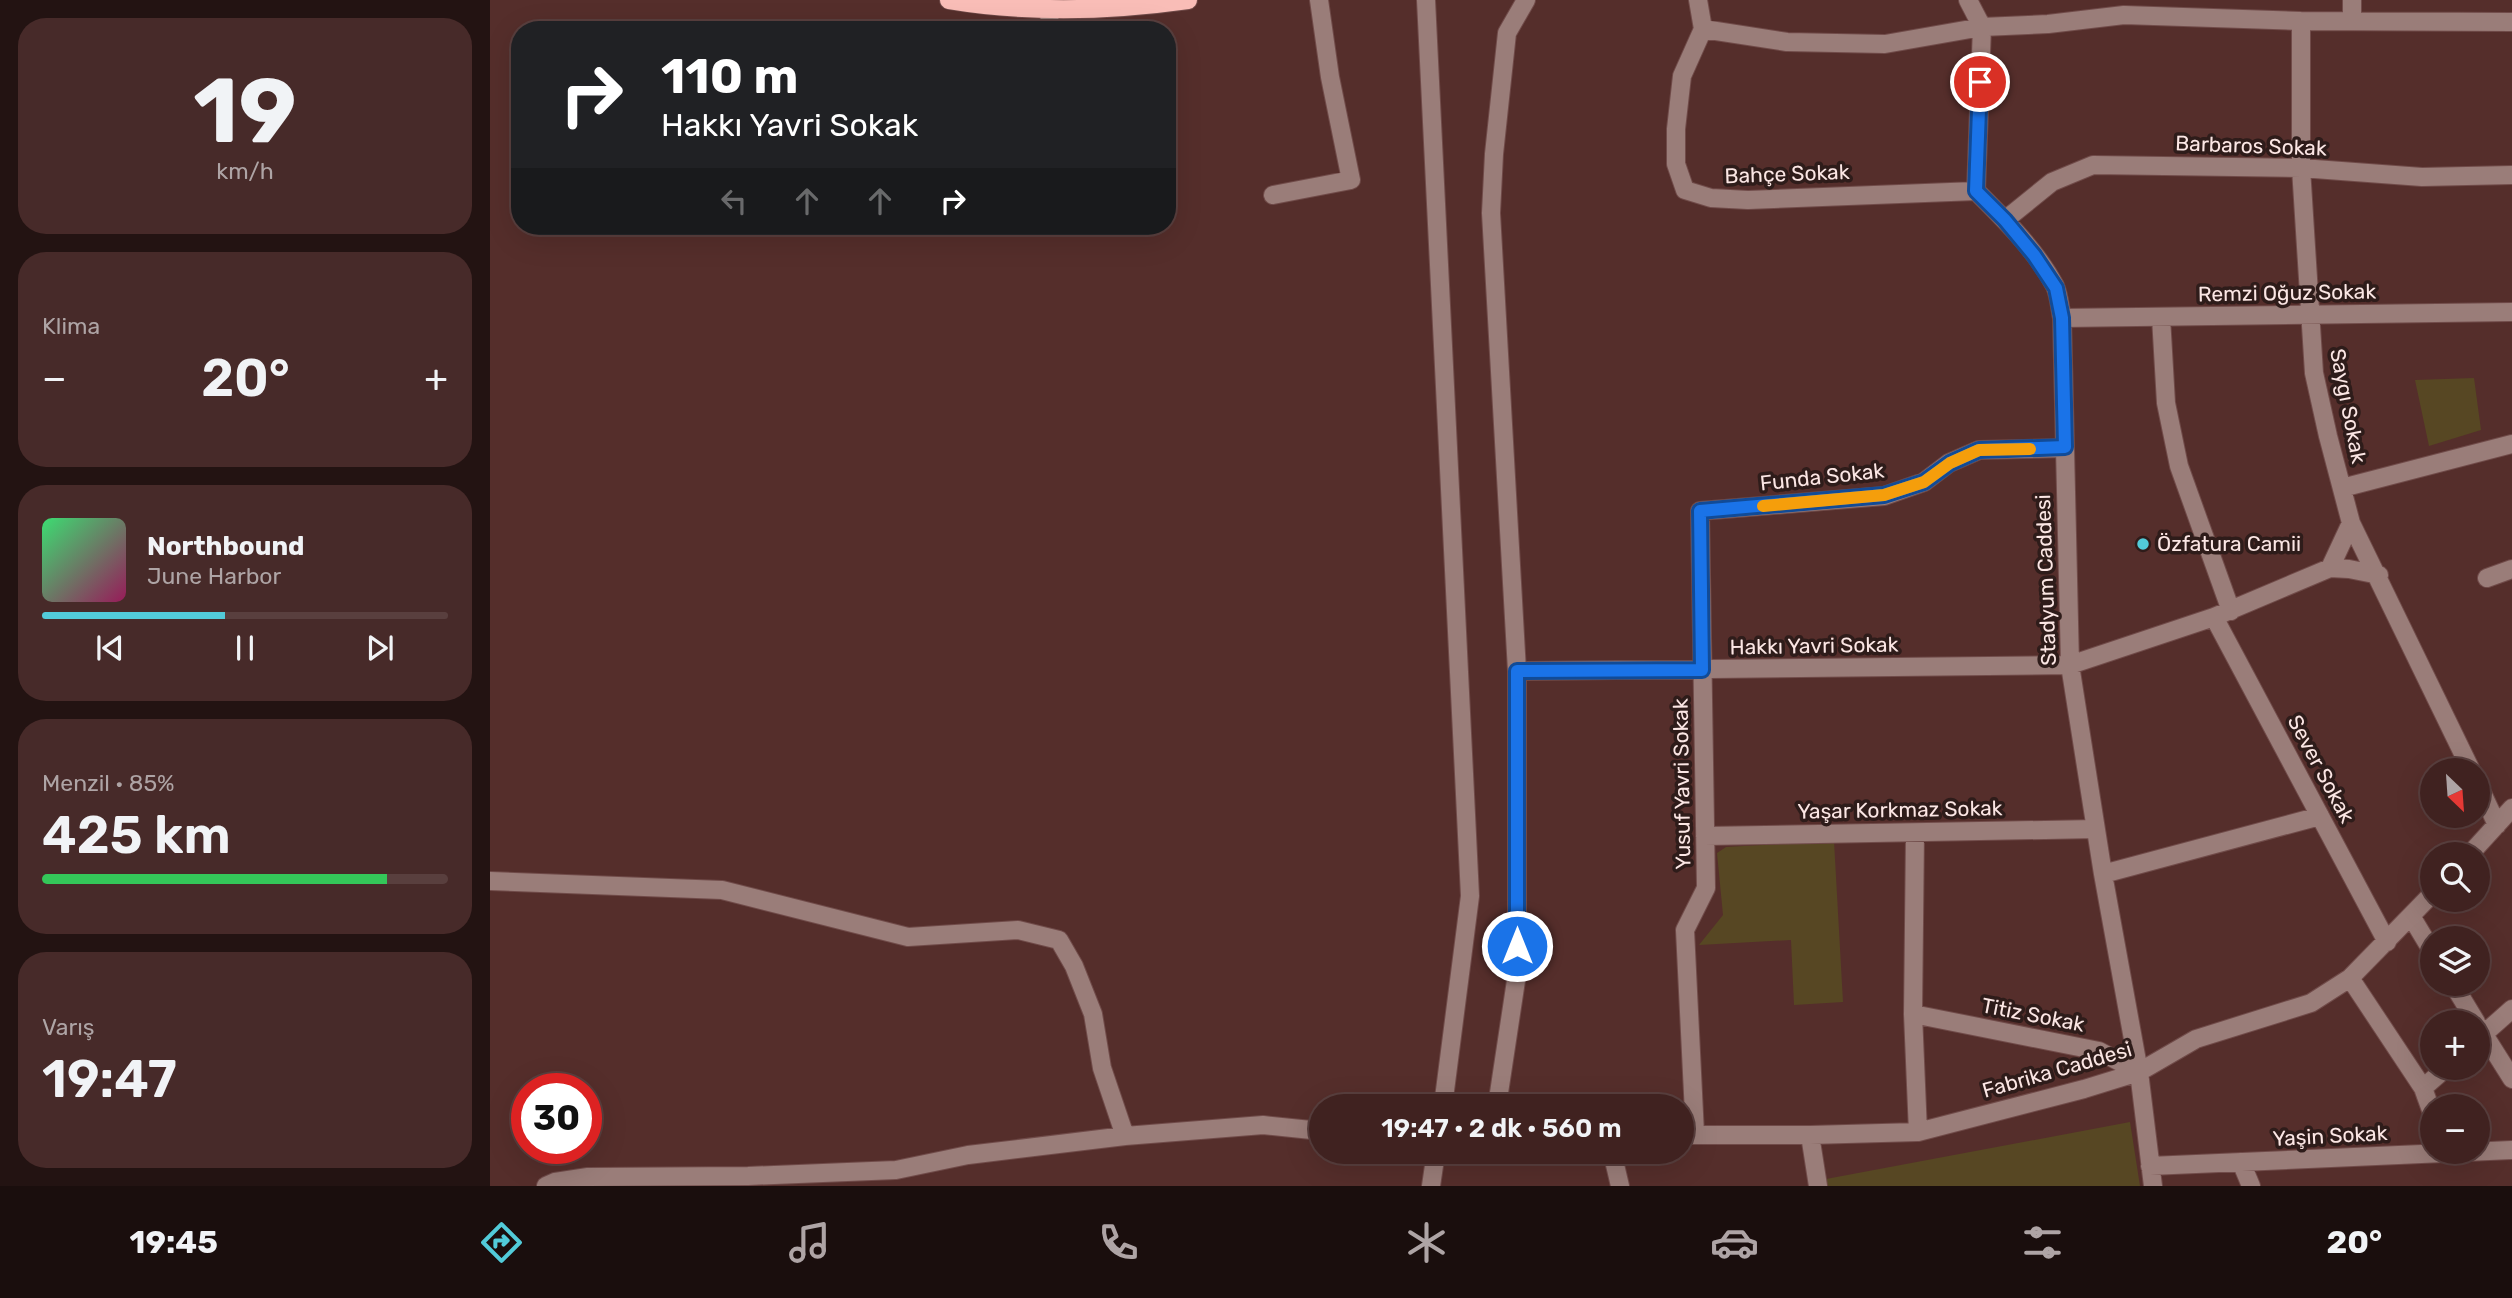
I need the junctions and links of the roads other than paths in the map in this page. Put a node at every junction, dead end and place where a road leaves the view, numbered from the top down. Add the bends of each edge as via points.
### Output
1 (949, 0) edge
2 (1188, 0) edge
3 (1319, 0) edge
4 (1426, 0) edge
5 (1527, 0) edge
6 (1698, 0) edge
7 (1968, 0) edge
8 (2352, 0) edge
9 (2123, 8) edge
10 (1049, 9) junction
11 (1050, 21) edge
12 (2301, 21) junction
13 (2352, 22) junction
14 (2512, 22) edge
15 (1982, 27) junction
16 (1703, 29) junction
17 (2301, 168) junction
18 (2512, 175) edge
19 (1976, 191) junction
20 (1273, 195) dead end
21 (2005, 220) junction
22 (2512, 312) edge
23 (2311, 315) junction
24 (2161, 317) junction
25 (2062, 318) junction
26 (2512, 444) edge
27 (2065, 447) junction
28 (2342, 488) junction
29 (1700, 511) joint
30 (2351, 523) junction
31 (2330, 568) junction
32 (2512, 569) edge
33 (2379, 575) junction
34 (2487, 578) dead end
35 (2222, 614) junction
36 (2070, 665) junction
37 (1702, 670) junction
38 (1517, 671) junction
39 (2465, 758) edge
40 (2512, 808) edge
41 (2490, 810) edge
42 (2320, 816) junction
43 (2497, 825) junction
44 (2096, 829) junction
45 (1915, 833) junction
46 (1705, 836) junction
47 (2481, 842) edge
48 (2103, 874) junction
49 (490, 881) edge
50 (2420, 907) edge
51 (2411, 916) junction
52 (2420, 931) edge
53 (2387, 942) junction
54 (2350, 978) junction
55 (2512, 1009) edge
56 (1913, 1014) junction
57 (2490, 1023) edge
58 (2490, 1046) edge
59 (2139, 1072) junction
60 (2512, 1079) edge
61 (2432, 1080) edge
62 (2423, 1088) junction
63 (1445, 1094) edge
64 (1499, 1094) edge
65 (1687, 1094) edge
66 (2425, 1094) edge
67 (1309, 1130) edge
68 (1919, 1132) junction
69 (1694, 1135) edge
70 (1810, 1135) junction
71 (1125, 1136) junction
72 (2512, 1150) edge
73 (2490, 1151) edge
74 (2420, 1153) edge
75 (2241, 1162) junction
76 (1435, 1164) edge
77 (1615, 1164) edge
78 (2150, 1166) junction
79 (815, 1179) edge
80 (546, 1186) edge
81 (1431, 1186) edge
82 (1620, 1186) edge
83 (1818, 1186) edge
84 (2153, 1186) edge
85 (2251, 1186) edge

1 - 10 main road
2 - 10 main road
3 - 20 street via 1350,180
4 - 63 street via 1470,896
5 - 38 street via 1507,33 1491,214
6 - 16 street
7 - 15 street
8 - 13 street
9 - 12 street
9 - 15 street via 2048,24
10 - 11 street
12 - 13 street
12 - 17 street, Saygı Sokak
13 - 14 street
15 - 16 street via 1885,44 1787,42
15 - 19 street
16 - 19 street, Bahçe Sokak via 1682,76 1676,129 1675,164 1685,190 1711,198 1748,200
17 - 18 street, Barbaros Sokak via 2422,177
17 - 21 street, Barbaros Sokak via 2093,165 2052,182
17 - 23 street, Saygı Sokak
19 - 21 street, Stadyum Caddesi
21 - 25 street, Stadyum Caddesi via 2056,288
22 - 23 street, Remzi Oğuz Sokak
23 - 24 street, Remzi Oğuz Sokak
23 - 28 street, Saygı Sokak via 2314,373
24 - 25 street, Remzi Oğuz Sokak
24 - 35 street, Sever Sokak via 2166,403 2179,466
25 - 27 street, Stadyum Caddesi
26 - 28 street
27 - 29 street, Funda Sokak via 1979,450 1924,482 1884,495
27 - 36 street, Stadyum Caddesi
28 - 30 street, Saygı Sokak
29 - 37 street, Yusuf Yavri Sokak
30 - 31 street
30 - 33 street, Saygı Sokak
31 - 33 street
31 - 35 street, Hakkı Yavri Sokak
32 - 34 street
33 - 39 street, Saygı Sokak
35 - 36 street, Hakkı Yavri Sokak
35 - 42 street, Sever Sokak
36 - 37 street, Hakkı Yavri Sokak
36 - 44 street, Stadyum Caddesi
37 - 38 street, Hakkı Yavri Sokak
37 - 46 street, Yusuf Yavri Sokak
38 - 64 street via 1517,974
40 - 43 street
41 - 43 street
42 - 48 street
42 - 53 street, Sever Sokak
43 - 47 street
44 - 45 street, Yaşar Korkmaz Sokak
44 - 48 street, Stadyum Caddesi
45 - 46 street, Yaşar Korkmaz Sokak
45 - 56 street
46 - 65 street, Yusuf Yavri Sokak via 1706,888 1685,930
48 - 59 street, Stadyum Caddesi
49 - 71 street via 722,890 908,937 1018,930 1059,940 1093,1014 1102,1068
50 - 51 street, Fabrika Caddesi
51 - 52 street
51 - 53 street, Fabrika Caddesi
53 - 54 street, Fabrika Caddesi
54 - 59 street, Fabrika Caddesi via 2311,1003 2196,1039
54 - 62 street
55 - 57 street
56 - 59 street, Titiz Sokak via 2099,1051
56 - 68 street
58 - 60 street
59 - 68 street, Fabrika Caddesi
59 - 78 street, Stadyum Caddesi
61 - 62 street
62 - 66 street
67 - 71 street via 1263,1125
68 - 70 street, Fabrika Caddesi
69 - 70 street, Fabrika Caddesi
70 - 83 street
71 - 79 street
72 - 73 street, Yaşin Sokak
74 - 75 street, Yaşin Sokak
75 - 78 street, Yaşin Sokak
75 - 85 street
76 - 81 street
77 - 82 street
78 - 84 street, Stadyum Caddesi
79 - 80 street via 588,1177

